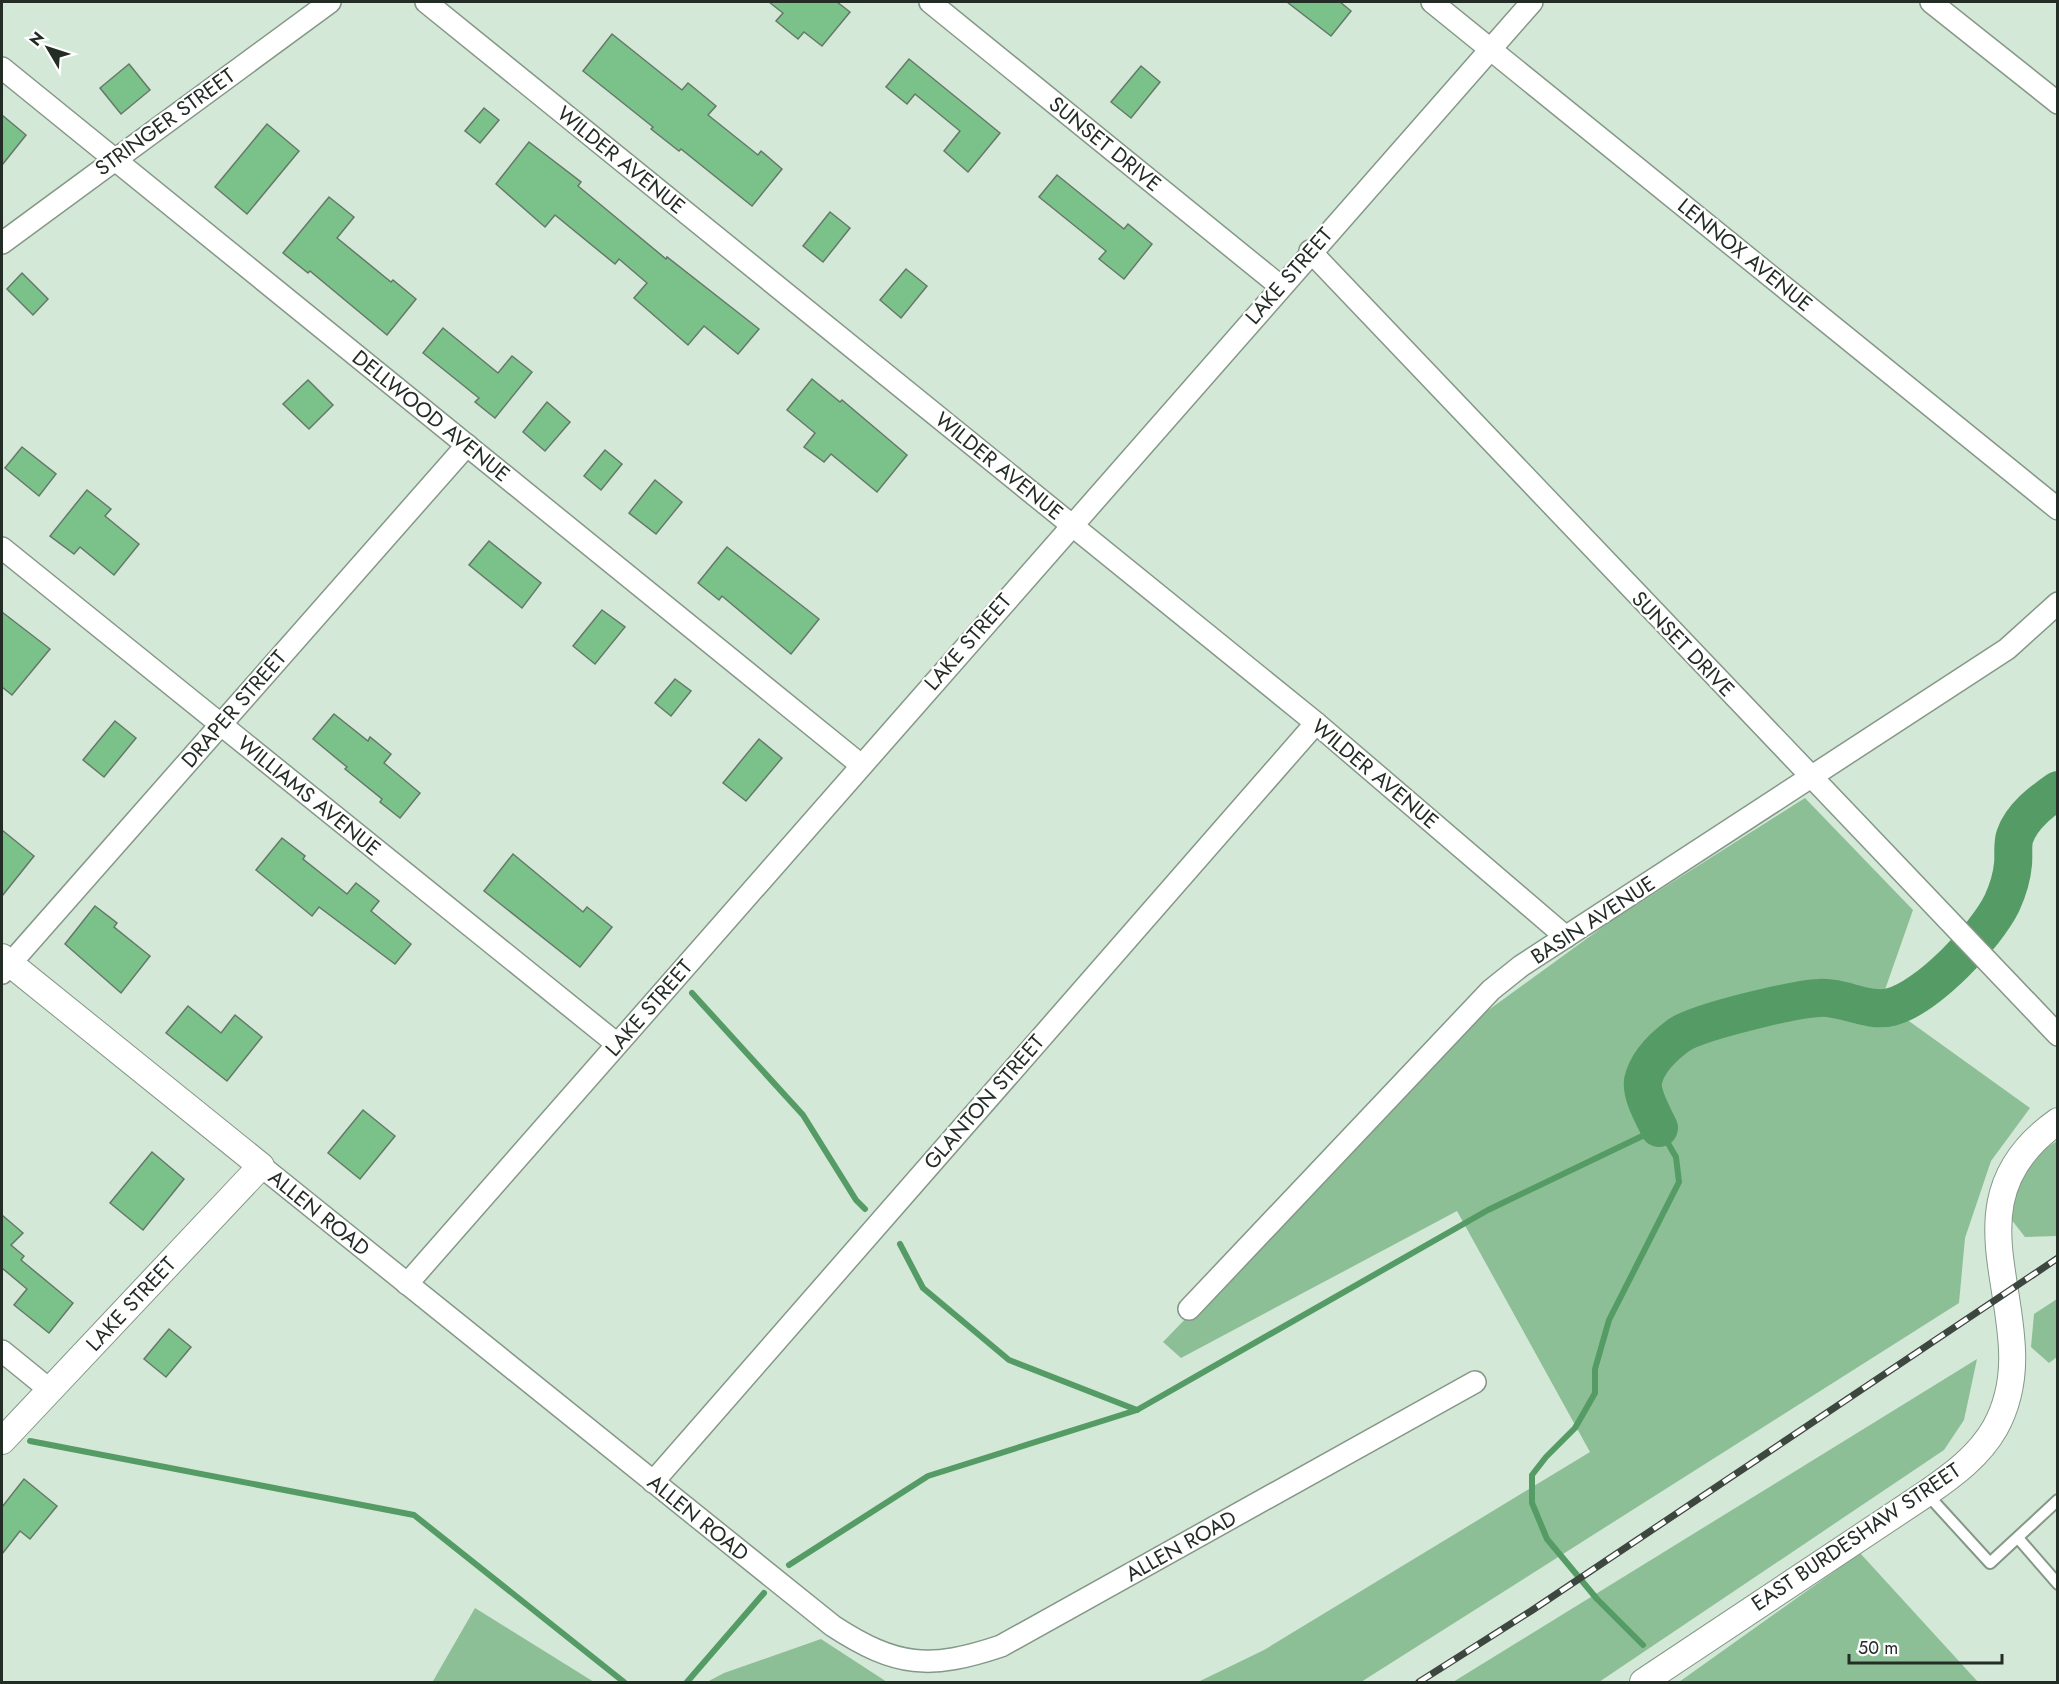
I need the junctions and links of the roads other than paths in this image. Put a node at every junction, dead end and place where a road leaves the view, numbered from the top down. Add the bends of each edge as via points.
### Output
1 (330, 2) edge
2 (426, 2) edge
3 (930, 2) edge
4 (1432, 2) edge
5 (1532, 2) edge
6 (1931, 2) edge
7 (1489, 48) junction
8 (2, 68) edge
9 (2058, 103) edge
10 (114, 159) junction
11 (2, 243) edge
12 (1311, 251) junction
13 (1280, 286) junction
14 (467, 445) junction
15 (2058, 509) edge
16 (1071, 525) junction
17 (2, 548) edge
18 (2058, 603) edge
19 (1316, 723) junction
20 (220, 724) junction
21 (861, 765) junction
22 (1811, 778) junction
23 (1566, 937) junction
24 (4, 964) edge
25 (2058, 1035) edge
26 (617, 1044) junction
27 (2058, 1120) edge
28 (261, 1166) junction
29 (407, 1284) junction
30 (1189, 1309) dead end
31 (2, 1351) edge
32 (1475, 1382) dead end
33 (50, 1390) junction
34 (2, 1441) edge
35 (653, 1482) junction
36 (1927, 1493) junction
37 (2058, 1500) edge
38 (2018, 1538) junction
39 (2058, 1584) edge
40 (1642, 1683) edge

1 - 10 street, STRINGER STREET
2 - 16 street, WILDER AVENUE
3 - 13 street, SUNSET DRIVE
4 - 7 street, LENNOX AVENUE
5 - 7 street, LAKE STREET
6 - 9 street
7 - 12 street, LAKE STREET
7 - 15 street, LENNOX AVENUE
8 - 10 street, DELLWOOD AVENUE
10 - 11 street, STRINGER STREET
10 - 14 street, DELLWOOD AVENUE
12 - 13 street, LAKE STREET
12 - 22 street, SUNSET DRIVE
13 - 16 street, LAKE STREET
14 - 20 street, DRAPER STREET
14 - 21 street, DELLWOOD AVENUE
16 - 19 street, WILDER AVENUE
16 - 21 street, LAKE STREET
17 - 20 street, WILLIAMS AVENUE
18 - 22 street, BASIN AVENUE via 2007,648
19 - 23 street, WILDER AVENUE
19 - 35 street, GLANTON STREET
20 - 24 street, DRAPER STREET
20 - 26 street, WILLIAMS AVENUE
21 - 26 street, LAKE STREET
22 - 23 street, BASIN AVENUE
22 - 25 street, SUNSET DRIVE
23 - 30 street, BASIN AVENUE via 1521,966 1463,1016
24 - 28 street, ALLEN ROAD
26 - 29 street, LAKE STREET
27 - 36 street, EAST BURDESHAW STREET via 2020,1156 1999,1204 1998,1257 2013,1355 2006,1403 1995,1428 1978,1451 1960,1470
28 - 29 street, ALLEN ROAD
28 - 33 street, LAKE STREET
29 - 35 street, ALLEN ROAD
31 - 33 street
32 - 35 street, ALLEN ROAD via 1001,1646 943,1660 916,1662 889,1657 860,1643 833,1626
33 - 34 street, LAKE STREET
36 - 38 lane via 1990,1563
36 - 40 street, EAST BURDESHAW STREET
37 - 38 lane
38 - 39 lane

